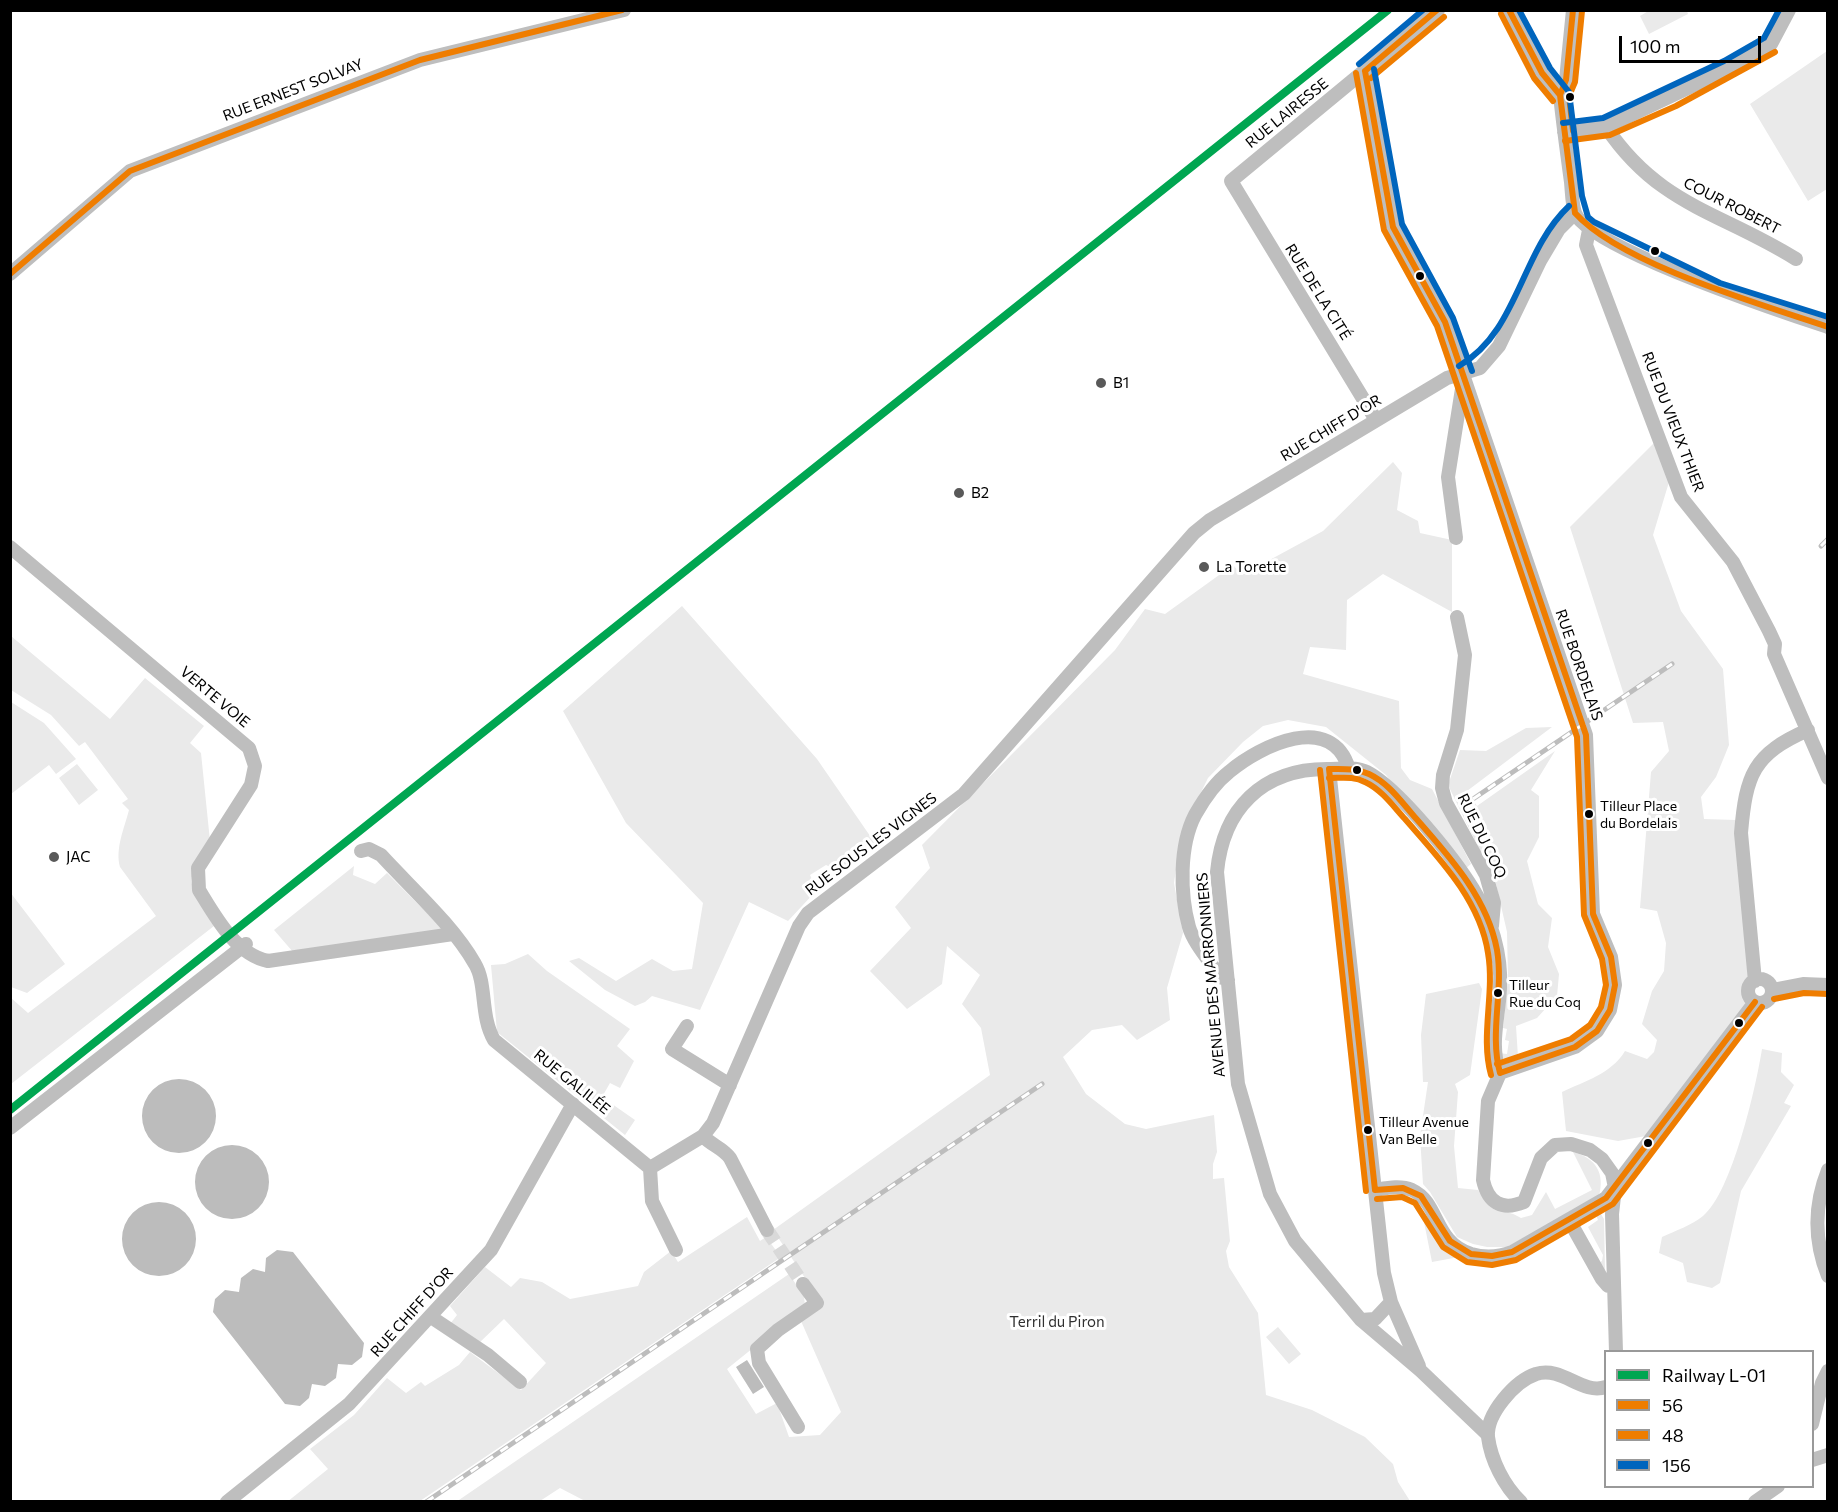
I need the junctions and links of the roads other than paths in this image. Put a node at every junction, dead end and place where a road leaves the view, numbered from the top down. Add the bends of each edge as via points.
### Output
1 (624, 10) edge
2 (1438, 10) edge
3 (1509, 10) edge
4 (1573, 10) edge
5 (1789, 10) edge
6 (1365, 71) junction
7 (1560, 95) junction
8 (1606, 128) junction
9 (1564, 132) junction
10 (1231, 181) joint
11 (1575, 213) junction
12 (1589, 230) junction
13 (1796, 259) dead end
14 (10, 274) edge
15 (1827, 327) edge
16 (1464, 374) junction
17 (1376, 420) junction
18 (1456, 538) dead end
19 (10, 547) edge
20 (1457, 617) dead end
21 (1080, 661) joint
22 (1808, 730) junction
23 (1349, 768) junction
24 (1329, 769) junction
25 (1827, 778) edge
26 (361, 850) dead end
27 (1492, 928) junction
28 (453, 934) junction
29 (244, 946) junction
30 (1228, 980) junction
31 (1755, 981) junction
32 (1827, 985) edge
33 (1772, 990) junction
34 (1755, 1002) junction
35 (687, 1026) dead end
36 (1500, 1073) junction
37 (730, 1085) junction
38 (573, 1104) junction
39 (10, 1128) edge
40 (703, 1136) junction
41 (650, 1168) junction
42 (1827, 1170) edge
43 (1615, 1188) junction
44 (1375, 1190) junction
45 (1569, 1220) junction
46 (767, 1230) tunnel mouth
47 (676, 1250) dead end
48 (1827, 1276) edge
49 (803, 1284) tunnel mouth
50 (1614, 1286) junction
51 (1391, 1302) junction
52 (430, 1317) junction
53 (1361, 1320) junction
54 (1616, 1350) edge
55 (1421, 1371) junction
56 (1827, 1371) edge
57 (520, 1382) dead end
58 (1604, 1387) edge
59 (1814, 1416) edge
60 (798, 1427) dead end
61 (1488, 1434) junction
62 (1775, 1488) edge
63 (226, 1502) edge
64 (1521, 1502) edge
65 (1755, 1502) edge

1 - 14 street, RUE ERNEST SOLVAY via 420,60 130,171
2 - 6 street, RUE LAIRESSE
3 - 7 street via 1542,74
4 - 7 street via 1566,80
5 - 8 street via 1771,44 1672,98
6 - 10 street, RUE LAIRESSE
6 - 16 street, RUE BORDELAIS via 1393,226 1445,322
7 - 9 street
8 - 9 street
8 - 13 street, COUR ROBERT via 1639,170 1664,189 1693,208 1769,242
9 - 11 street
10 - 17 street, RUE DE LA CITÉ
11 - 12 street
11 - 16 street, RUE CHIFF D'OR via 1559,229 1540,261 1499,346 1480,368
12 - 15 street via 1718,291
12 - 22 street, RUE DU VIEUX THIER via 1586,245 1681,496 1733,562 1775,644 1774,654
16 - 17 street, RUE CHIFF D'OR via 1447,378
16 - 18 street via 1448,477
16 - 36 street, RUE BORDELAIS via 1586,735 1593,914 1611,957 1615,985 1610,1010 1597,1031 1575,1047
17 - 21 street, RUE CHIFF D'OR via 1194,533
19 - 29 street, VERTE VOIE via 249,748 255,766 251,785 198,868 199,890
20 - 27 street, RUE DU COQ via 1465,655 1457,730 1442,788 1446,803 1486,875 1494,903
21 - 37 street, RUE SOUS LES VIGNES via 964,794 808,913
22 - 25 street, RUE DU VIEUX THIER
22 - 31 street via 1781,741 1762,757 1743,810 1741,833
23 - 24 street, AVENUE DES MARRONNIERS
23 - 27 street, AVENUE DES MARRONNIERS via 1383,782 1419,822 1473,889
23 - 30 street via 1335,743 1324,737 1301,737 1257,754 1229,772 1194,817 1183,868 1189,929 1220,977
24 - 30 street, AVENUE DES MARRONNIERS via 1289,773 1269,782 1244,800 1227,829 1217,872
24 - 44 street
26 - 28 street, RUE GALILÉE via 381,855
27 - 36 street, AVENUE DES MARRONNIERS via 1500,969 1493,1045
28 - 29 street via 268,961 251,956
28 - 38 street, RUE GALILÉE via 477,966 487,1028 494,1040
29 - 39 street
30 - 53 street, AVENUE DES MARRONNIERS via 1238,1084 1270,1194 1295,1240
31 - 33 street via 1766,981
31 - 34 street via 1749,990
32 - 33 street via 1803,984
33 - 34 street via 1768,1000
34 - 43 street
35 - 37 street via 672,1049
36 - 43 street via 1488,1101 1485,1131 1484,1180 1486,1193 1493,1202 1503,1207 1524,1202 1541,1158 1555,1145 1571,1144 1590,1150 1612,1173
37 - 40 street, RUE SOUS LES VIGNES
38 - 41 street, RUE GALILÉE
38 - 52 street, RUE CHIFF D'OR via 491,1250
40 - 41 street, RUE SOUS LES VIGNES
40 - 46 street via 726,1152
41 - 47 street via 652,1201
42 - 48 street via 1817,1202 1821,1258
43 - 45 street via 1606,1198
43 - 50 street
44 - 45 street via 1412,1190 1424,1199 1457,1250 1478,1256 1499,1257 1512,1252
44 - 51 street
45 - 50 street via 1602,1279 1608,1286
49 - 60 street via 817,1303 757,1349 759,1363
50 - 54 street
51 - 53 street via 1375,1319
51 - 55 street
52 - 57 street via 488,1354
52 - 63 street, RUE CHIFF D'OR via 349,1404
53 - 55 street, AVENUE DES MARRONNIERS
55 - 61 street, AVENUE DES MARRONNIERS
56 - 59 street
58 - 61 street via 1590,1389 1563,1375 1547,1372 1530,1377 1512,1388
61 - 64 street via 1496,1465
62 - 65 street

